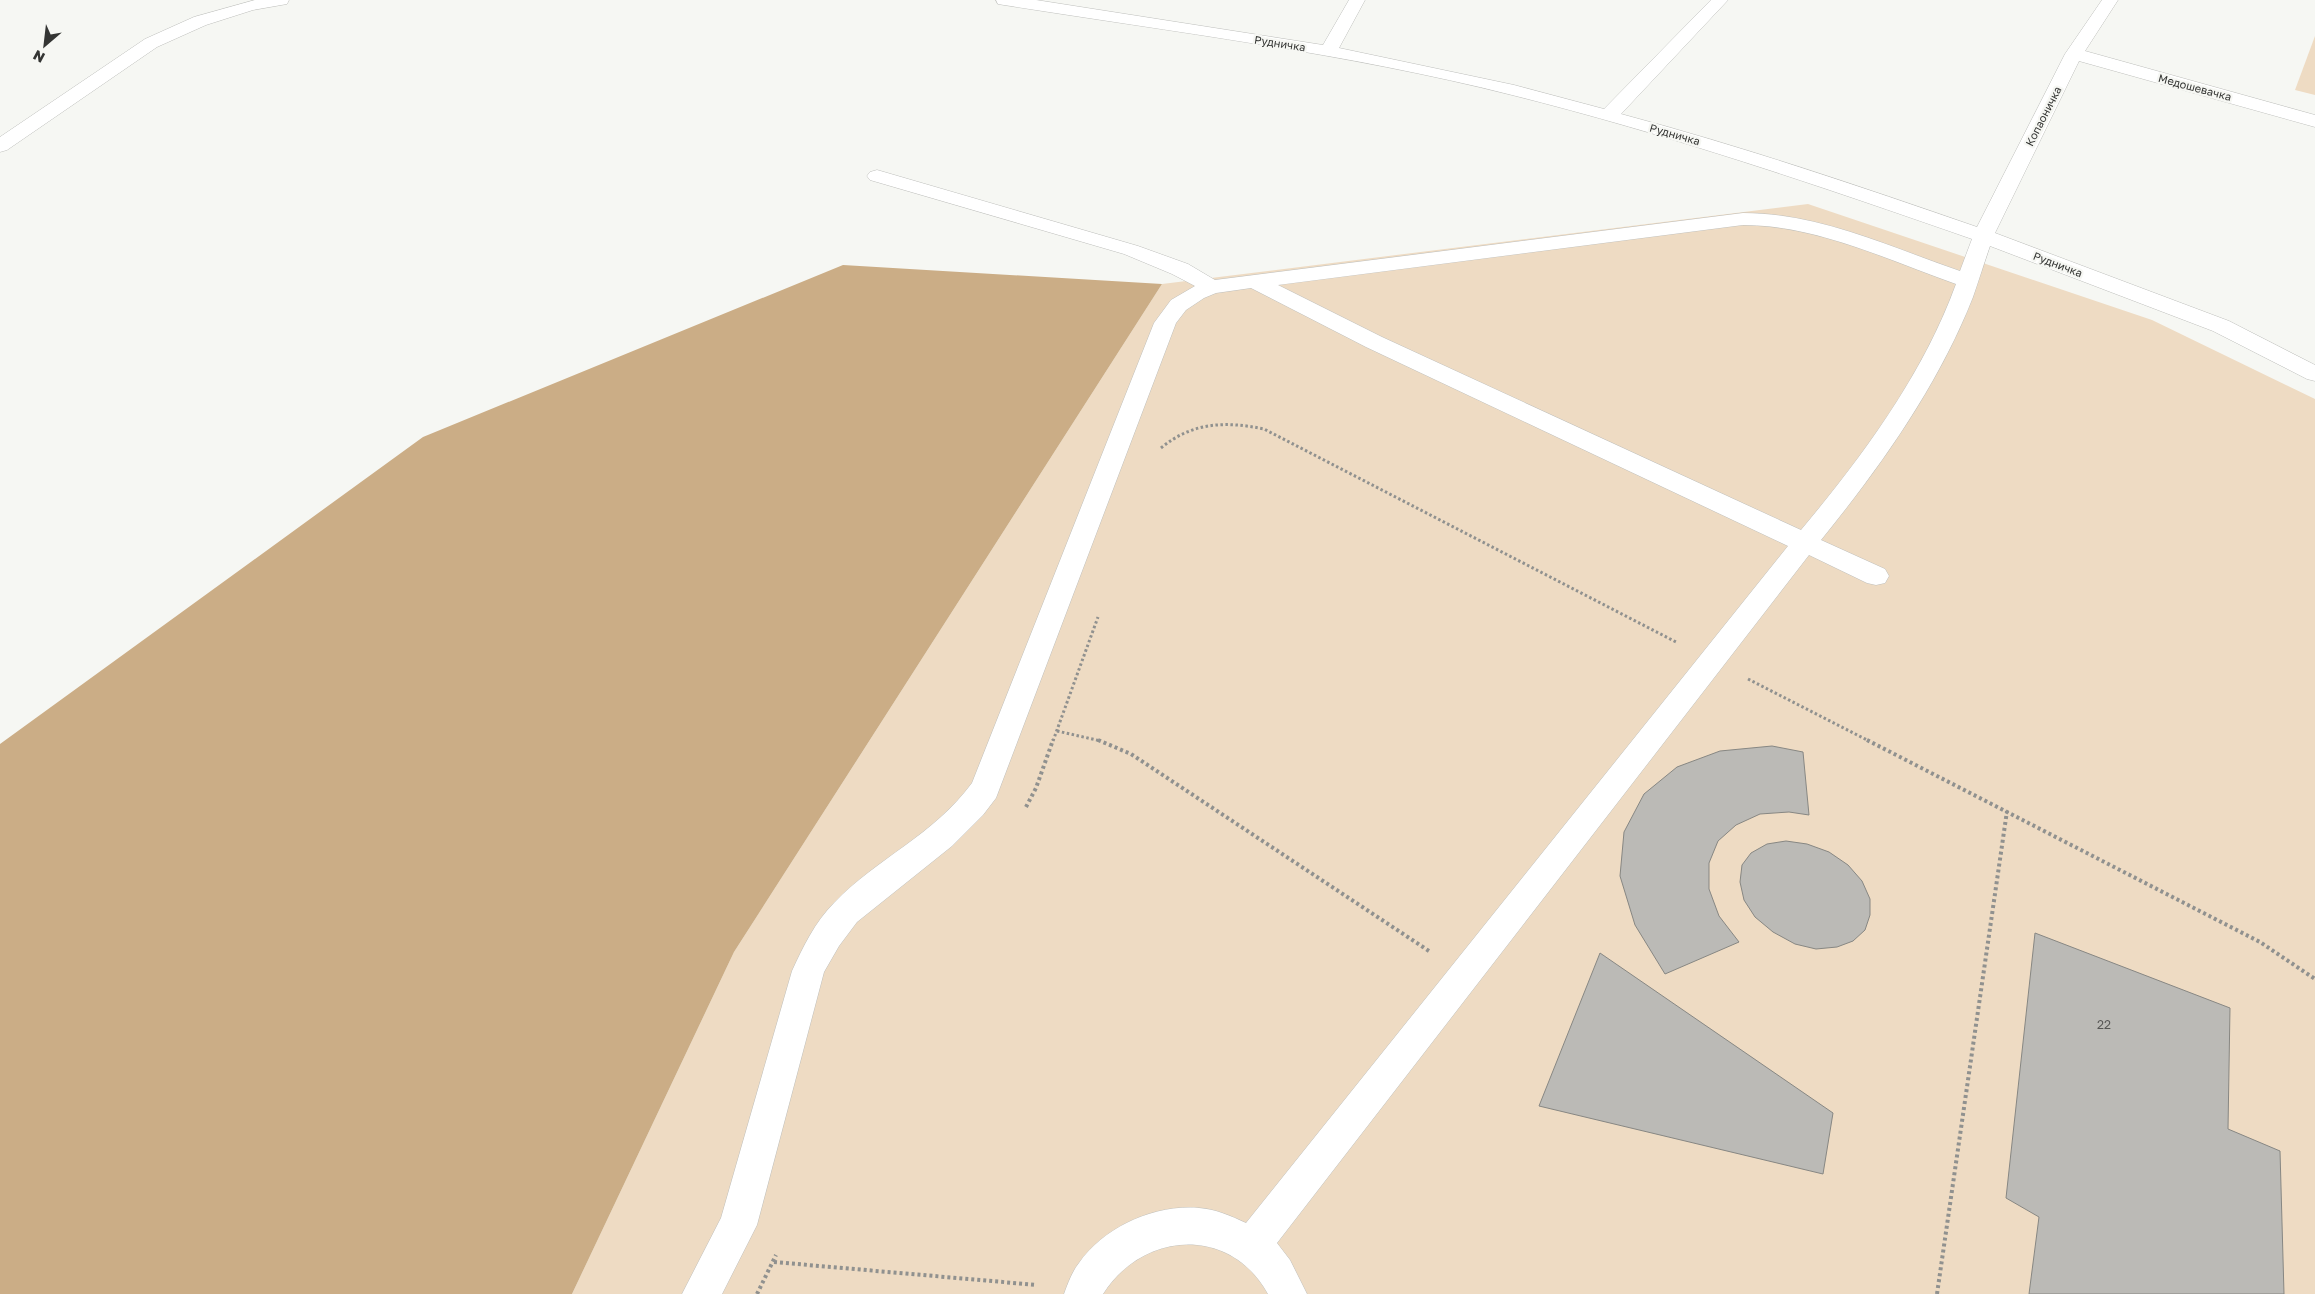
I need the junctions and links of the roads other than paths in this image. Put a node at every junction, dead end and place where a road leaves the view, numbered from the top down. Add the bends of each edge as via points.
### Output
1 (281, 0) edge
2 (1004, 0) edge
3 (1357, 0) edge
4 (1720, 0) edge
5 (2110, 0) edge
6 (257, 3) edge
7 (1328, 51) junction
8 (2074, 54) junction
9 (1608, 116) junction
10 (2315, 121) edge
11 (0, 146) edge
12 (877, 176) dead end
13 (1983, 236) junction
14 (1968, 281) junction
15 (1255, 282) junction
16 (1212, 287) junction
17 (2315, 374) edge
18 (1804, 544) junction
19 (1876, 576) dead end
20 (1251, 1246) junction
21 (1084, 1292) edge
22 (701, 1294) edge
23 (1288, 1294) edge

1 - 6 street
2 - 7 street, Рудничка
3 - 7 street
4 - 9 street
5 - 8 street, Копаоничка
6 - 11 street via 200,21 151,43
7 - 9 street, Рудничка via 1514,90
8 - 10 street, Медошевачка
8 - 13 street, Копаоничка
9 - 13 street, Рудничка via 1696,140
12 - 16 street via 1140,253 1180,269
13 - 14 street, Копаоничка
13 - 17 street, Рудничка via 2221,326
14 - 15 street via 1811,226 1743,219
14 - 18 street, Копаоничка via 1931,362 1890,431
15 - 16 street
15 - 18 street via 1383,346
16 - 22 street via 1181,301 1165,323 986,789 963,819 852,905 819,948 808,971 738,1225
18 - 19 street
18 - 20 street, Копаоничка
20 - 21 street via 1222,1231 1190,1225 1158,1228 1129,1240 1104,1261
20 - 23 street via 1275,1270

